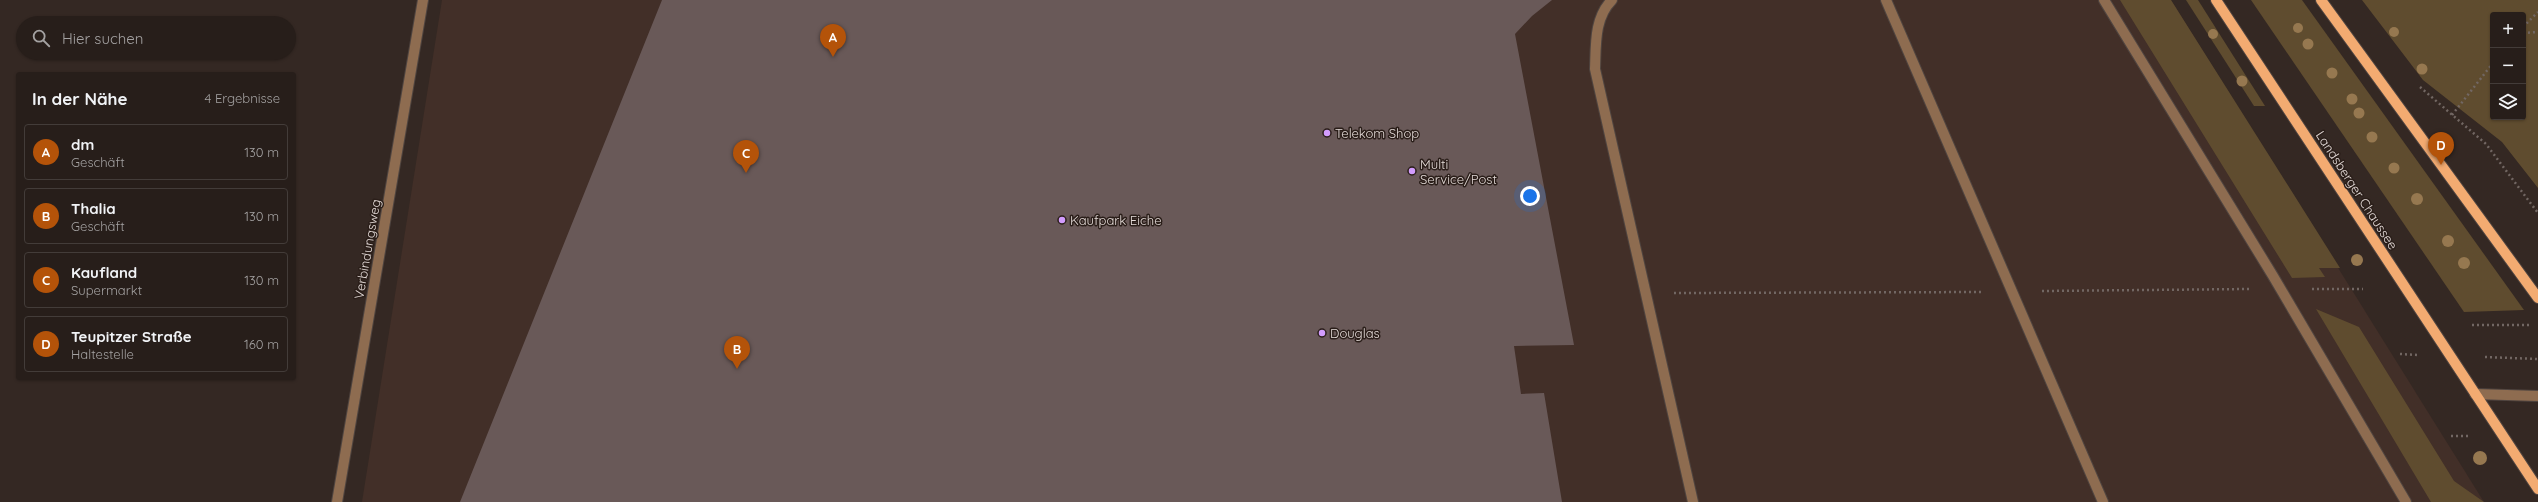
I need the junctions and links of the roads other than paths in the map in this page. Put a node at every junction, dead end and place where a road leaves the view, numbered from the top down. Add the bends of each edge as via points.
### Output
1 (423, 0) edge
2 (1612, 0) edge
3 (1886, 0) edge
4 (2104, 0) edge
5 (2216, 0) edge
6 (2321, 0) edge
7 (2538, 298) edge
8 (2475, 394) junction
9 (2533, 396) edge
10 (2538, 488) edge
11 (337, 502) edge
12 (1693, 502) edge
13 (2103, 502) edge
14 (2406, 502) edge

1 - 11 street, Verbindungsweg
2 - 12 street via 1605,5 1597,32 1595,69
3 - 13 street
4 - 14 street via 2273,276
5 - 8 main road, Landsberger Chaussee
6 - 7 main road
8 - 9 street
8 - 10 main road, Landsberger Chaussee

